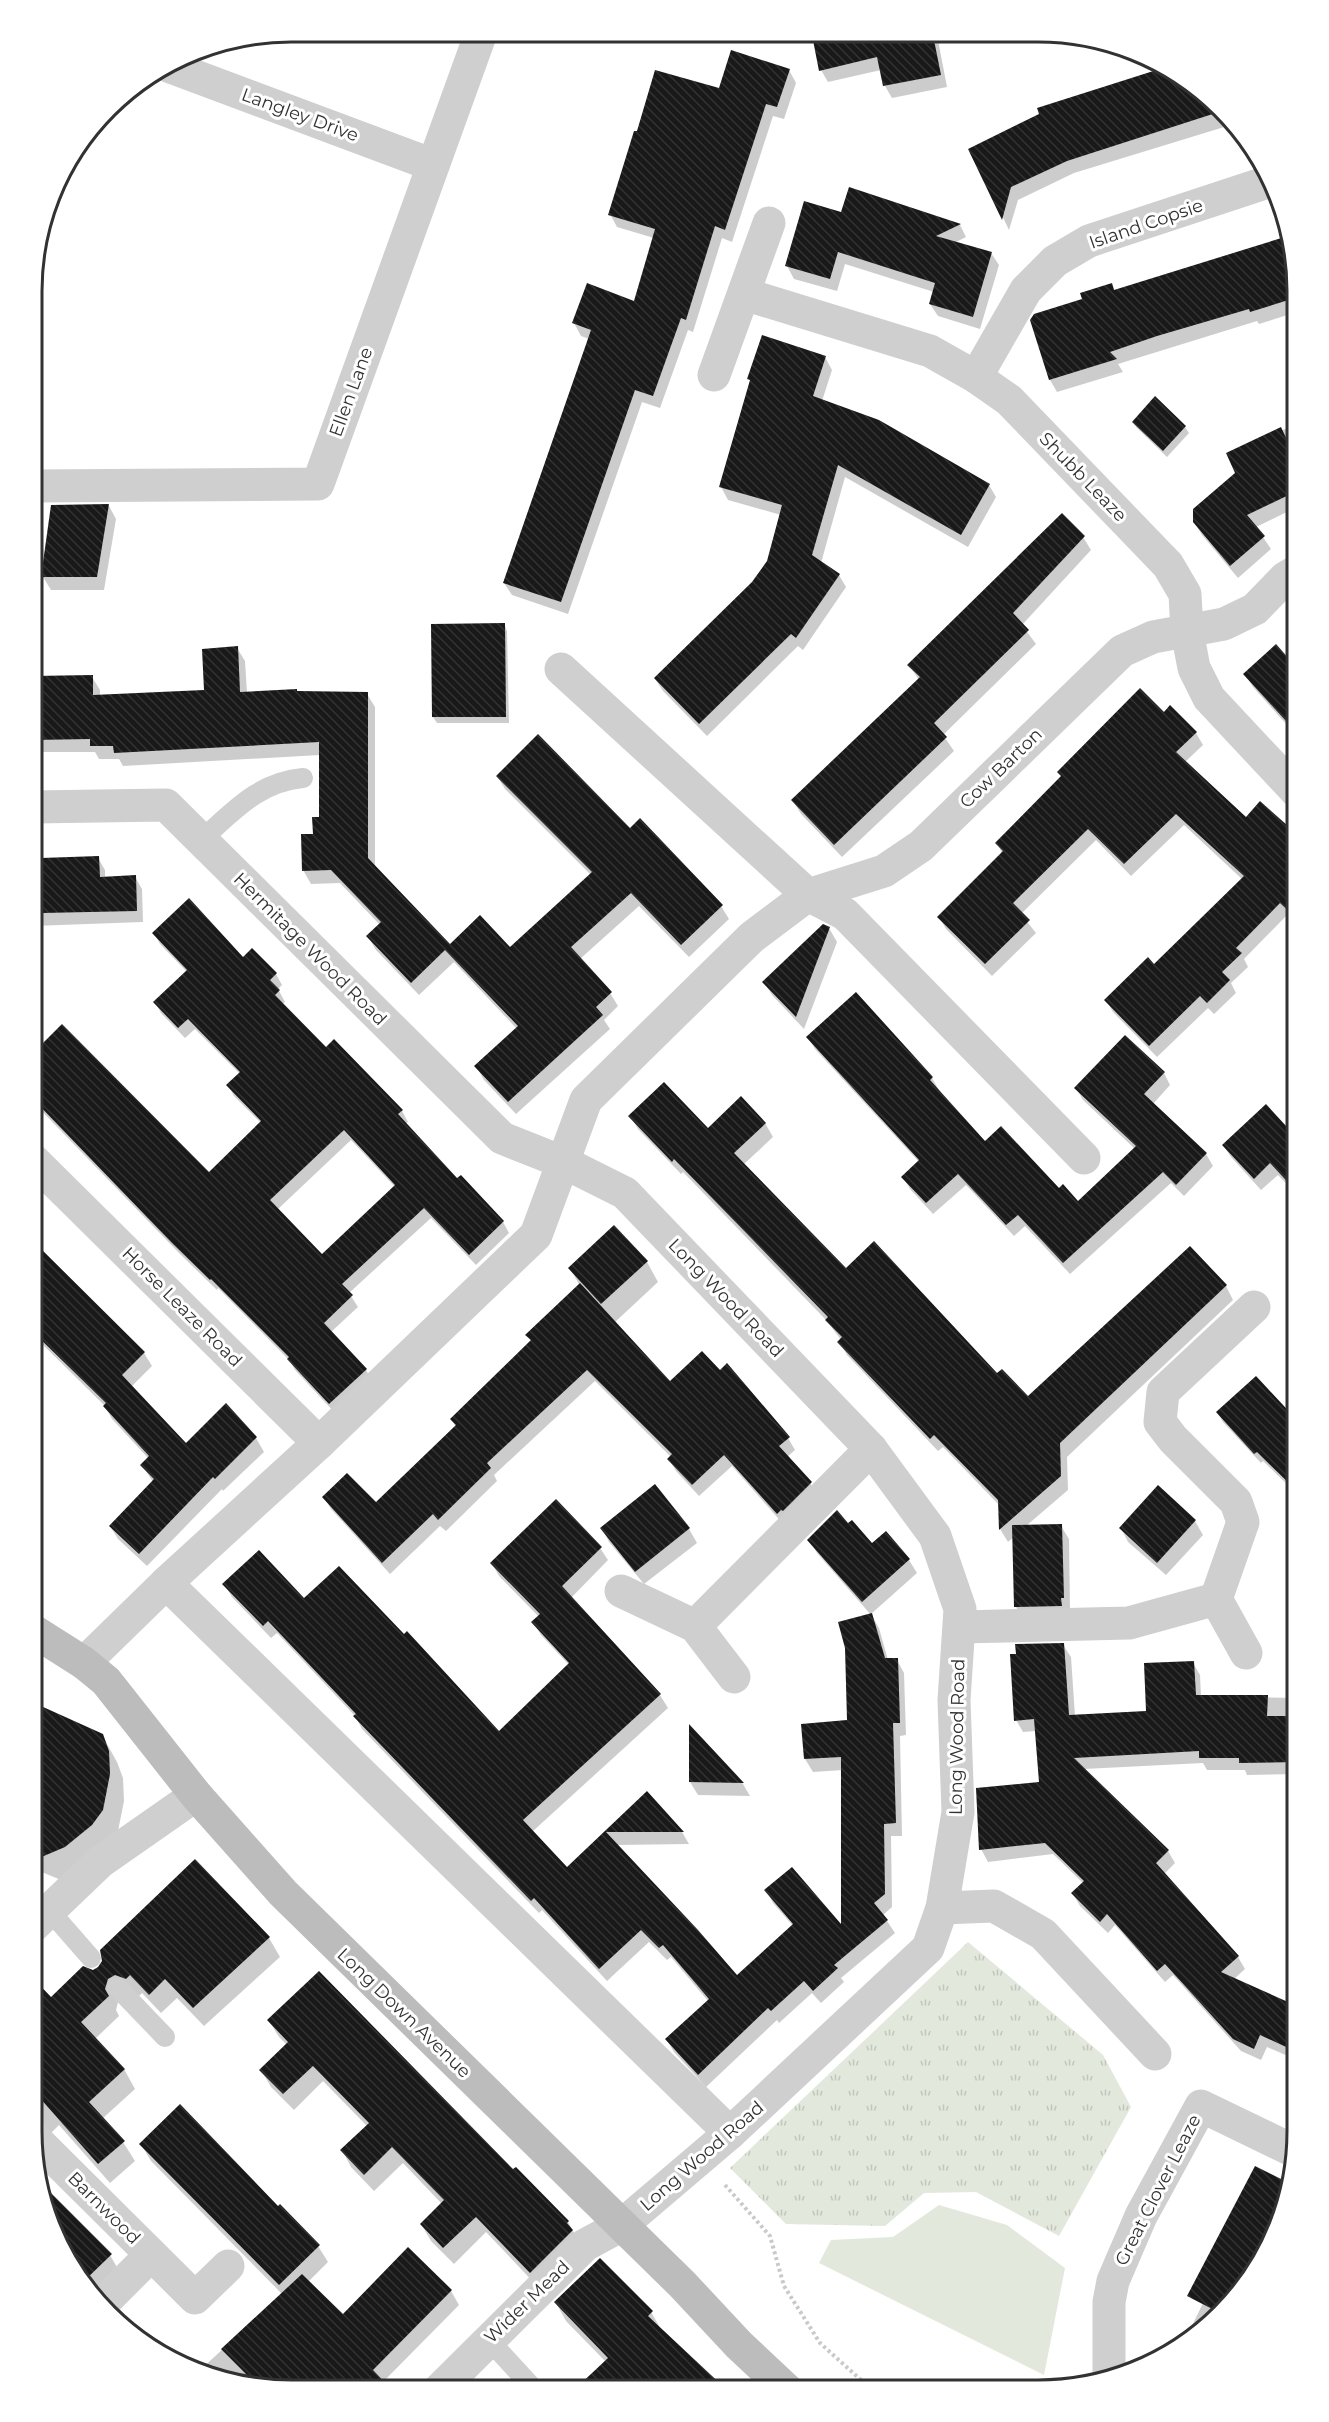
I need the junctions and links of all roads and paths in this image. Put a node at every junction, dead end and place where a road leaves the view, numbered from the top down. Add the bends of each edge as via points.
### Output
1 (478, 42) edge
2 (178, 70) edge
3 (433, 165) junction
4 (1262, 184) edge
5 (769, 223) dead end
6 (744, 294) junction
7 (714, 375) dead end
8 (976, 377) junction
9 (42, 486) edge
10 (1287, 576) edge
11 (1187, 631) junction
12 (561, 669) dead end
13 (303, 778) dead end
14 (1287, 781) edge
15 (42, 807) edge
16 (201, 840) junction
17 (807, 895) junction
18 (1084, 1158) dead end
19 (565, 1163) junction
20 (42, 1177) edge
21 (1254, 1307) dead end
22 (319, 1443) junction
23 (871, 1449) junction
24 (165, 1583) junction
25 (621, 1591) dead end
26 (1216, 1599) junction
27 (695, 1626) junction
28 (960, 1627) junction
29 (42, 1636) edge
30 (1246, 1653) dead end
31 (84, 1663) junction
32 (734, 1677) dead end
33 (196, 1795) junction
34 (942, 1908) junction
35 (42, 1916) edge
36 (42, 1920) edge
37 (91, 1959) dead end
38 (117, 1987) dead end
39 (165, 2037) dead end
40 (1155, 2054) dead end
41 (730, 2133) junction
42 (43, 2147) edge
43 (1286, 2147) edge
44 (700, 2157) junction
45 (622, 2225) junction
46 (151, 2255) junction
47 (228, 2266) dead end
48 (107, 2299) edge
49 (488, 2339) junction
50 (1109, 2370) edge
51 (449, 2380) edge
52 (526, 2380) edge
53 (776, 2380) edge
54 (861, 2380) edge

1 - 3 street, Ellen Lane
2 - 3 street, Langley Drive
3 - 9 street, Ellen Lane via 318,484
4 - 8 street, Island Copsie via 1089,241 1055,261 1026,291
5 - 6 street
6 - 7 street
6 - 8 street, Shubb Leaze via 930,351
8 - 11 street, Shubb Leaze via 1009,400 1168,565 1185,594
10 - 11 street, Cow Barton via 1255,609 1224,624
11 - 14 street, Shubb Leaze via 1194,668 1209,698
11 - 17 street, Cow Barton via 1153,637 1122,651 921,846 884,871
12 - 17 street
13 - 16 lane via 282,780 265,788
15 - 16 street, Hermitage Wood Road via 166,805
16 - 19 street, Hermitage Wood Road via 502,1138
17 - 18 street via 845,914
17 - 19 street, Cow Barton via 752,937 586,1100
19 - 22 street via 536,1235
19 - 23 street, Long Wood Road via 625,1192
20 - 22 street, Horse Leaze Road
21 - 26 street via 1163,1392 1160,1422 1236,1502 1243,1522
22 - 24 street
23 - 27 street
23 - 28 street, Long Wood Road via 935,1536 960,1608
24 - 31 street
24 - 41 street
25 - 27 street
26 - 28 street via 1129,1623
26 - 30 street
27 - 32 street
28 - 34 street, Long Wood Road via 954,1700 958,1812
29 - 31 street, Long Down Avenue
31 - 33 street, Long Down Avenue via 106,1681
33 - 35 street via 100,1862
33 - 45 street, Long Down Avenue via 244,1852 324,1935
34 - 40 street via 993,1906 1042,1934
34 - 41 street, Long Wood Road via 928,1948
36 - 37 lane
38 - 39 lane
41 - 44 street, Long Wood Road
42 - 46 street, Barnwood
43 - 50 street, Great Clover Leaze via 1201,2106 1141,2216 1113,2281 1109,2302
44 - 45 street, Long Wood Road
44 - 54 path via 770,2236 784,2286 820,2343
45 - 49 street, Wider Mead via 585,2245
45 - 53 street, Long Down Avenue
46 - 47 street, Barnwood via 195,2298
46 - 48 street, Barnwood
49 - 51 street, Wider Mead
49 - 52 lane

